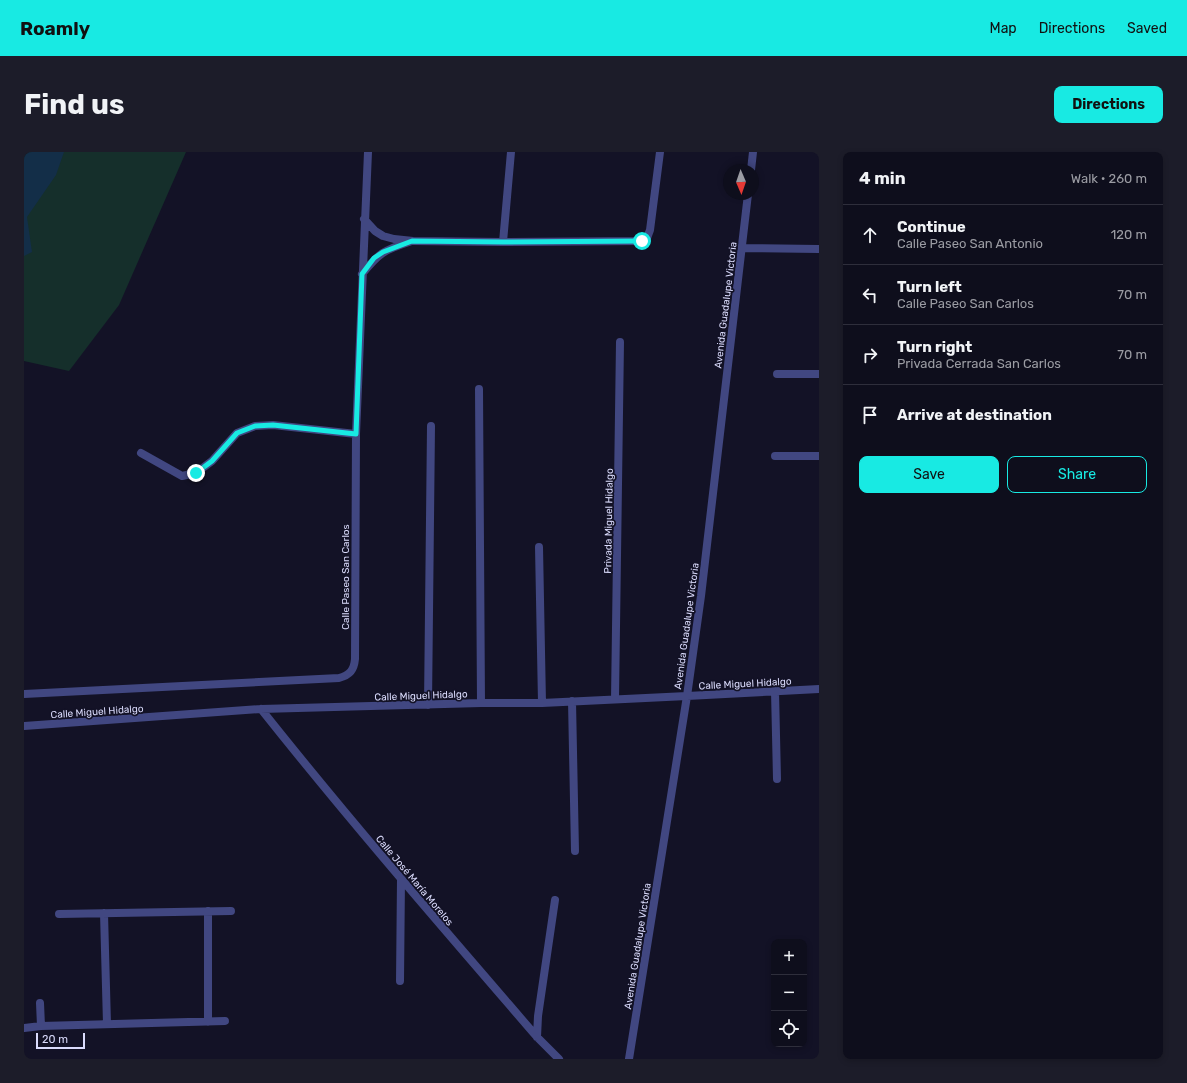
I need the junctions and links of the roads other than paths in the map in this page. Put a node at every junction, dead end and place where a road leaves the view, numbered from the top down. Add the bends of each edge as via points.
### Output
1 (368, 152) edge
2 (511, 152) edge
3 (660, 152) edge
4 (753, 152) edge
5 (752, 164) edge
6 (747, 200) edge
7 (364, 219) junction
8 (412, 241) junction
9 (503, 242) junction
10 (742, 248) junction
11 (819, 249) edge
12 (362, 274) junction
13 (620, 342) dead end
14 (777, 374) dead end
15 (819, 374) edge
16 (479, 389) dead end
17 (431, 426) dead end
18 (356, 434) junction
19 (141, 453) dead end
20 (775, 456) dead end
21 (819, 456) edge
22 (539, 547) dead end
23 (819, 689) edge
24 (775, 691) junction
25 (24, 694) edge
26 (686, 696) junction
27 (615, 699) junction
28 (572, 701) junction
29 (481, 703) junction
30 (542, 703) junction
31 (428, 705) junction
32 (261, 709) junction
33 (24, 726) edge
34 (777, 779) dead end
35 (575, 851) dead end
36 (401, 879) junction
37 (555, 900) dead end
38 (208, 911) junction
39 (231, 911) dead end
40 (104, 913) junction
41 (58, 914) dead end
42 (400, 981) dead end
43 (40, 1003) dead end
44 (225, 1021) dead end
45 (208, 1022) junction
46 (107, 1024) junction
47 (42, 1026) junction
48 (24, 1028) edge
49 (537, 1037) junction
50 (559, 1059) edge
51 (629, 1059) edge

1 - 7 street, Calle Paseo San Carlos
2 - 9 street
3 - 9 street via 650,230 645,240
4 - 5 street
6 - 10 street, Avenida Guadalupe Victoria
7 - 8 street via 382,236
7 - 12 street, Calle Paseo San Carlos
8 - 9 street
8 - 12 street via 383,252 374,258
10 - 11 street
10 - 26 street, Avenida Guadalupe Victoria via 701,596
12 - 18 street, Calle Paseo San Carlos
13 - 27 street, Privada Miguel Hidalgo
14 - 15 street
16 - 29 street
17 - 31 street
18 - 19 street via 273,425 255,426 237,433 212,461 196,473 182,476
18 - 25 street, Calle Paseo San Carlos via 355,666 346,676
20 - 21 street
22 - 30 street
23 - 24 street, Calle Miguel Hidalgo
24 - 26 street, Calle Miguel Hidalgo
24 - 34 street
26 - 27 street, Calle Miguel Hidalgo
26 - 51 street, Avenida Guadalupe Victoria
27 - 28 street, Calle Miguel Hidalgo
28 - 30 street, Calle Miguel Hidalgo
28 - 35 street
29 - 30 street, Calle Miguel Hidalgo
29 - 31 street, Calle Miguel Hidalgo
31 - 32 street, Calle Miguel Hidalgo
32 - 33 street, Calle Miguel Hidalgo
32 - 36 street, Calle José María Morelos via 316,779
36 - 42 street
36 - 49 street, Calle José María Morelos
37 - 49 street
38 - 39 street
38 - 40 street
38 - 45 street
40 - 41 street
40 - 46 street
43 - 47 street
44 - 45 street
45 - 46 street
46 - 47 street
47 - 48 street
49 - 50 street, Calle José María Morelos

